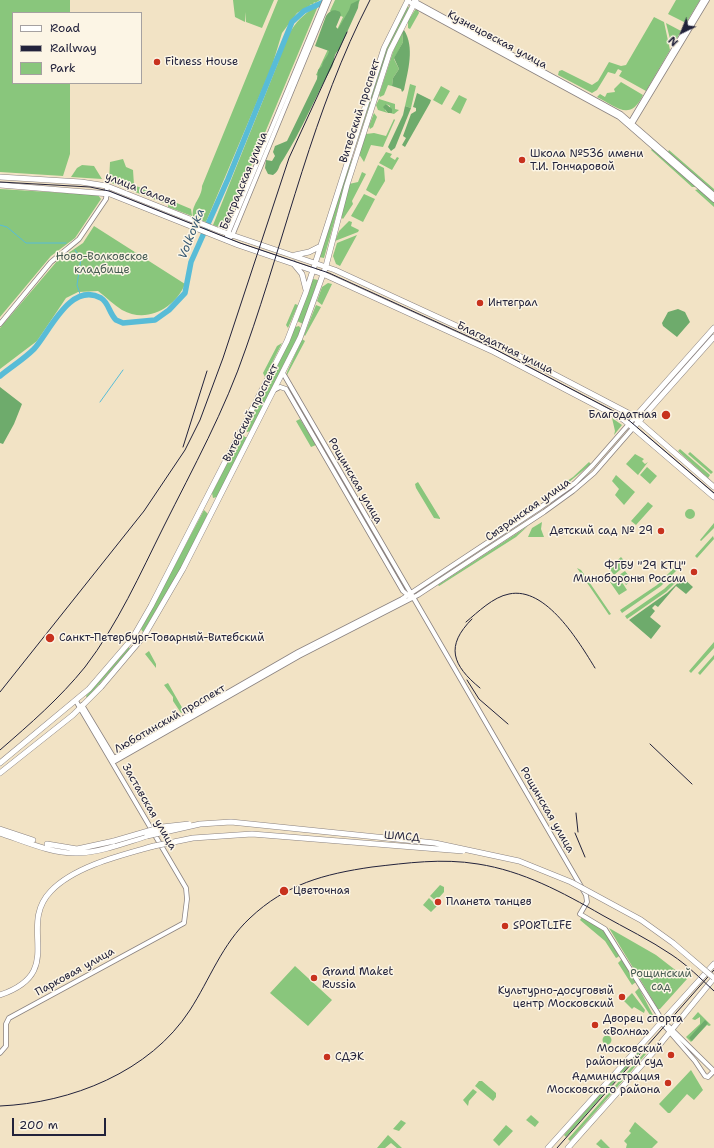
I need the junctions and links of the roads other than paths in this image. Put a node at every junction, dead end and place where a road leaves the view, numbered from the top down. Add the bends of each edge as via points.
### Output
1 (325, 0) edge
2 (330, 0) edge
3 (408, 0) edge
4 (703, 0) edge
5 (707, 0) edge
6 (415, 2) edge
7 (631, 123) junction
8 (349, 155) junction
9 (356, 157) junction
10 (0, 177) edge
11 (0, 185) edge
12 (108, 186) junction
13 (108, 194) junction
14 (714, 195) edge
15 (714, 200) edge
16 (200, 227) junction
17 (212, 231) junction
18 (230, 235) junction
19 (226, 240) junction
20 (320, 247) junction
21 (294, 255) junction
22 (293, 263) junction
23 (315, 263) junction
24 (326, 266) junction
25 (313, 269) junction
26 (323, 274) junction
27 (306, 292) junction
28 (0, 324) edge
29 (293, 325) junction
30 (714, 328) edge
31 (303, 329) junction
32 (714, 337) edge
33 (282, 373) junction
34 (274, 390) junction
35 (637, 419) junction
36 (629, 423) junction
37 (634, 427) junction
38 (242, 429) junction
39 (252, 434) junction
40 (714, 487) edge
41 (564, 490) junction
42 (208, 495) junction
43 (568, 495) junction
44 (714, 497) edge
45 (218, 500) junction
46 (201, 508) junction
47 (211, 514) junction
48 (408, 594) junction
49 (413, 598) junction
50 (127, 645) junction
51 (132, 650) junction
52 (76, 702) junction
53 (81, 707) junction
54 (113, 760) junction
55 (0, 763) edge
56 (0, 773) edge
57 (200, 824) junction
58 (0, 829) edge
59 (0, 833) edge
60 (184, 923) joint
61 (714, 964) edge
62 (714, 979) edge
63 (0, 995) edge
64 (662, 1020) junction
65 (670, 1031) junction
66 (677, 1041) junction
67 (661, 1043) junction
68 (0, 1053) edge
69 (714, 1071) edge
70 (548, 1148) edge
71 (568, 1148) edge

1 - 18 street, Белградская улица
2 - 18 street, Белградская улица
3 - 6 street, Кузнецовская улица
3 - 8 main road, Витебский проспект via 384,48
4 - 7 street
5 - 7 street
6 - 7 street, Кузнецовская улица via 607,106
6 - 9 main road, Витебский проспект via 392,46
7 - 14 street, Кузнецовская улица
7 - 15 street, Кузнецовская улица
8 - 9 main road
8 - 20 main road, Витебский проспект
9 - 24 main road, Витебский проспект
10 - 12 main road, улица Салова via 86,182
11 - 13 main road, улица Салова
12 - 13 street
12 - 16 main road, улица Салова
13 - 16 main road, улица Салова
13 - 28 street via 78,241 51,262
16 - 17 main road
17 - 18 main road
17 - 19 main road
18 - 19 street, Белградская улица
18 - 21 main road, Благодатная улица
19 - 22 main road, Благодатная улица
20 - 21 main road
20 - 23 main road, Витебский проспект
21 - 23 main road, Благодатная улица
22 - 25 main road, Благодатная улица
22 - 27 main road via 303,276
23 - 24 main road, Благодатная улица
23 - 25 main road, Витебский проспект
24 - 26 main road, Витебский проспект
24 - 35 main road, Благодатная улица via 498,345
25 - 26 main road, Благодатная улица
25 - 27 main road, Витебский проспект
26 - 31 main road, Витебский проспект
26 - 36 main road, Благодатная улица via 494,352
27 - 29 main road, Витебский проспект
29 - 31 main road via 298,323
29 - 38 main road, Витебский проспект
30 - 35 main road
31 - 33 main road, Витебский проспект
32 - 35 main road
33 - 34 main road, Витебский проспект
33 - 48 street, Рощинская улица
34 - 39 main road, Витебский проспект
34 - 48 street, Рощинская улица via 280,387 286,389
35 - 36 street, Сызранская улица
35 - 37 main road, Сызранская улица
35 - 40 main road, Благодатная улица
36 - 37 main road, Благодатная улица
36 - 41 street, Сызранская улица via 593,465
37 - 43 street, Сызранская улица via 594,473
37 - 44 main road, Благодатная улица
38 - 39 main road via 246,434
38 - 42 main road, Витебский проспект
39 - 45 main road, Витебский проспект
41 - 43 street
41 - 48 street, Сызранская улица
42 - 45 main road via 212,500
42 - 46 main road, Витебский проспект
43 - 49 street, Сызранская улица
45 - 47 main road, Витебский проспект
46 - 47 main road via 207,508
46 - 50 main road, Витебский проспект via 151,606
47 - 51 main road, Витебский проспект via 150,626
48 - 49 street, Рощинская улица
48 - 54 street, Люботинский проспект via 401,600 298,652
49 - 54 street, Люботинский проспект via 304,653
49 - 64 street, Рощинская улица via 586,895 587,902 580,914 607,931
50 - 51 main road via 131,646
50 - 52 main road, Витебский проспект
51 - 53 main road, Витебский проспект
52 - 53 street, Заставская улица
52 - 55 main road, Витебский проспект
53 - 54 street, Заставская улица
53 - 56 main road, Витебский проспект
54 - 60 street, Заставская улица via 186,888 188,899
57 - 58 main road, bridge via 175,824 86,848 70,849 45,844
57 - 59 main road, ШМСД, bridge via 147,836 114,847 70,853
57 - 62 main road, ШМСД, bridge via 231,822 435,843 519,861 553,873 641,920 677,946
60 - 68 street, Парковая улица via 9,1018 6,1024 6,1046
61 - 64 main road
62 - 63 main road, ШМСД, bridge via 640,921 570,883 520,862 462,851 272,835 213,836 169,842 117,857 62,882 46,898 39,914 35,969 17,989
62 - 65 main road
64 - 65 street, Рощинская улица
64 - 70 main road
65 - 66 street, Рощинская улица
65 - 67 main road
65 - 69 street, Рощинская улица
66 - 67 street via 670,1039
66 - 69 street, Рощинская улица via 705,1076 708,1077
67 - 71 main road

